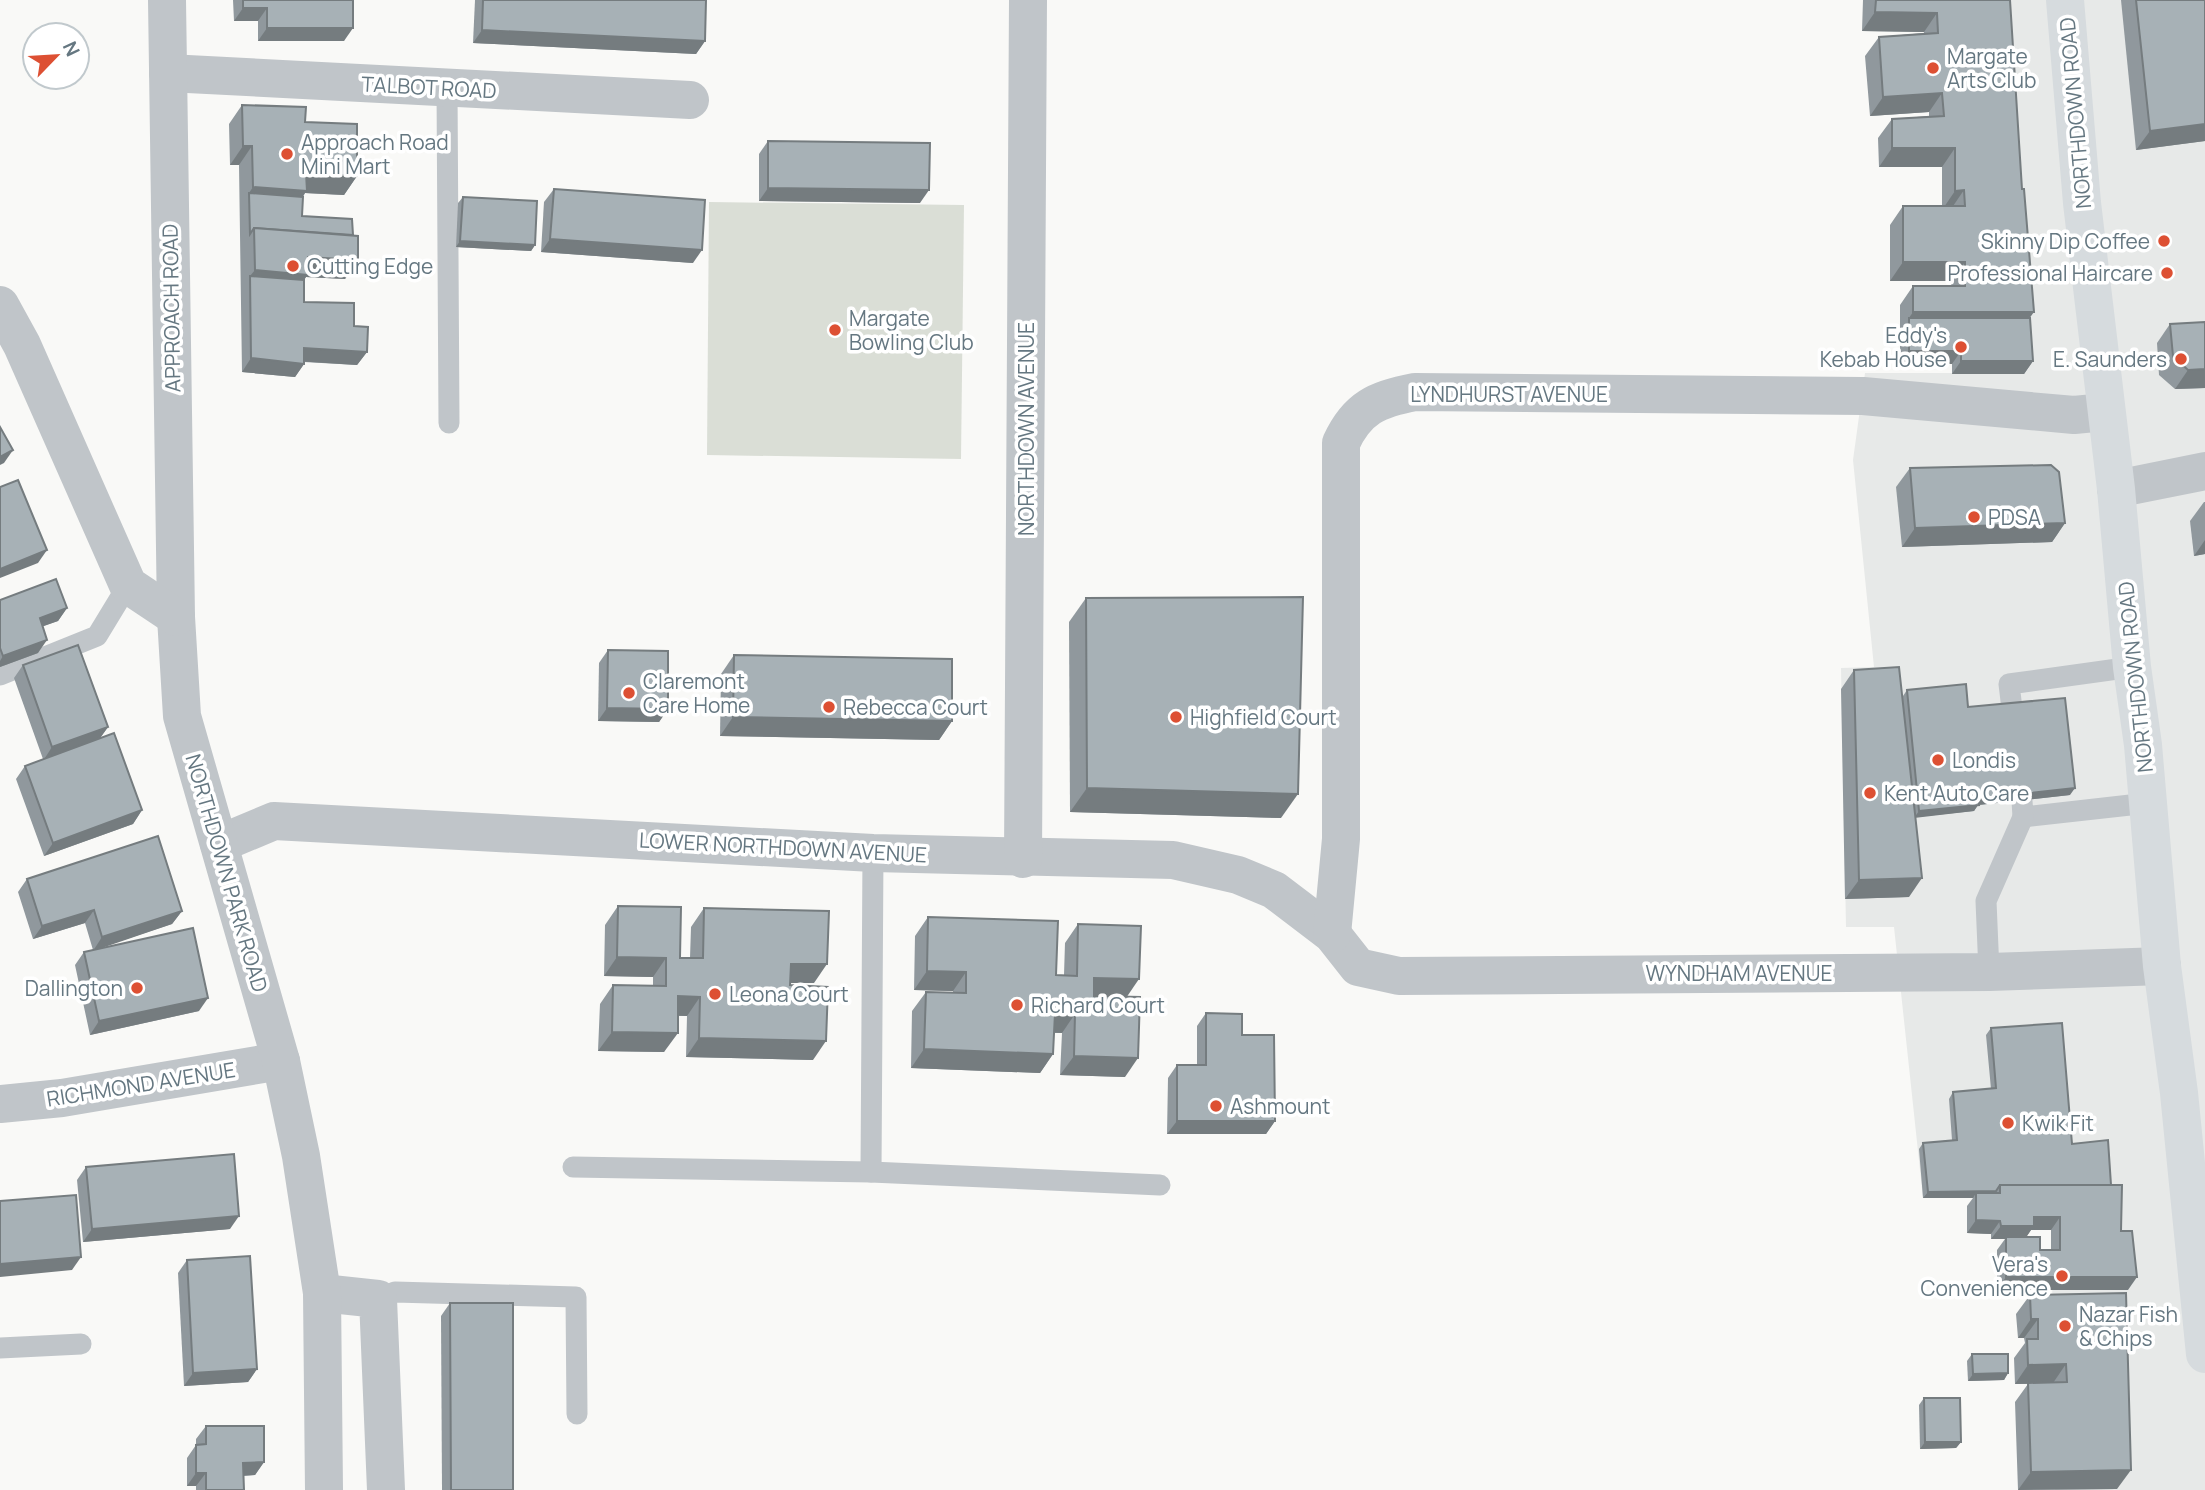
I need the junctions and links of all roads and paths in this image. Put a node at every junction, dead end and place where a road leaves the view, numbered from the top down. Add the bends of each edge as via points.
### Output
1 (167, 0) edge
2 (1028, 0) edge
3 (2065, 0) edge
4 (168, 73) junction
5 (447, 88) junction
6 (691, 100) dead end
7 (0, 304) edge
8 (2105, 412) junction
9 (449, 423) dead end
10 (2205, 471) edge
11 (2116, 489) junction
12 (128, 585) junction
13 (176, 617) junction
14 (2132, 667) junction
15 (0, 675) edge
16 (2012, 709) edge
17 (2148, 803) junction
18 (219, 844) junction
19 (873, 853) junction
20 (1023, 859) junction
21 (1332, 934) junction
22 (2162, 966) junction
23 (1989, 972) junction
24 (281, 1061) junction
25 (2192, 1091) edge
26 (0, 1104) edge
27 (573, 1167) dead end
28 (871, 1172) junction
29 (1160, 1185) dead end
30 (322, 1293) junction
31 (378, 1299) junction
32 (81, 1344) dead end
33 (0, 1348) edge
34 (2205, 1354) edge
35 (577, 1414) dead end
36 (324, 1490) edge
37 (386, 1490) edge

1 - 4 street, APPROACH ROAD
2 - 20 street, NORTHDOWN AVENUE
3 - 8 main road, NORTHDOWN ROAD
4 - 5 street, TALBOT ROAD
4 - 13 street, APPROACH ROAD
5 - 6 street, TALBOT ROAD
5 - 9 lane
7 - 12 street
8 - 11 main road, NORTHDOWN ROAD
8 - 21 street, LYNDHURST AVENUE via 2074,415 1863,396 1415,392 1370,406 1352,420 1341,443 1341,839
10 - 11 street
11 - 14 main road, NORTHDOWN ROAD
12 - 13 street
12 - 15 lane via 97,636
13 - 18 street, NORTHDOWN PARK ROAD via 182,716
14 - 16 lane via 2009,684
14 - 17 main road, NORTHDOWN ROAD
17 - 22 main road, NORTHDOWN ROAD
17 - 23 lane via 2022,809 1986,901
18 - 19 street, LOWER NORTHDOWN AVENUE via 274,821
18 - 24 street, NORTHDOWN PARK ROAD
19 - 20 street, LOWER NORTHDOWN AVENUE
19 - 28 lane
20 - 21 street, LOWER NORTHDOWN AVENUE via 1173,860 1238,875 1274,890
21 - 23 street, WYNDHAM AVENUE via 1359,967 1399,976
22 - 23 street, WYNDHAM AVENUE
22 - 25 main road, NORTHDOWN ROAD
24 - 26 street, RICHMOND AVENUE
24 - 30 street, NORTHDOWN PARK ROAD
25 - 34 main road, NORTHDOWN ROAD
27 - 28 lane
28 - 29 lane
30 - 31 street
30 - 36 street, NORTHDOWN PARK ROAD
31 - 35 lane via 395,1292 576,1297
31 - 37 street
32 - 33 lane

